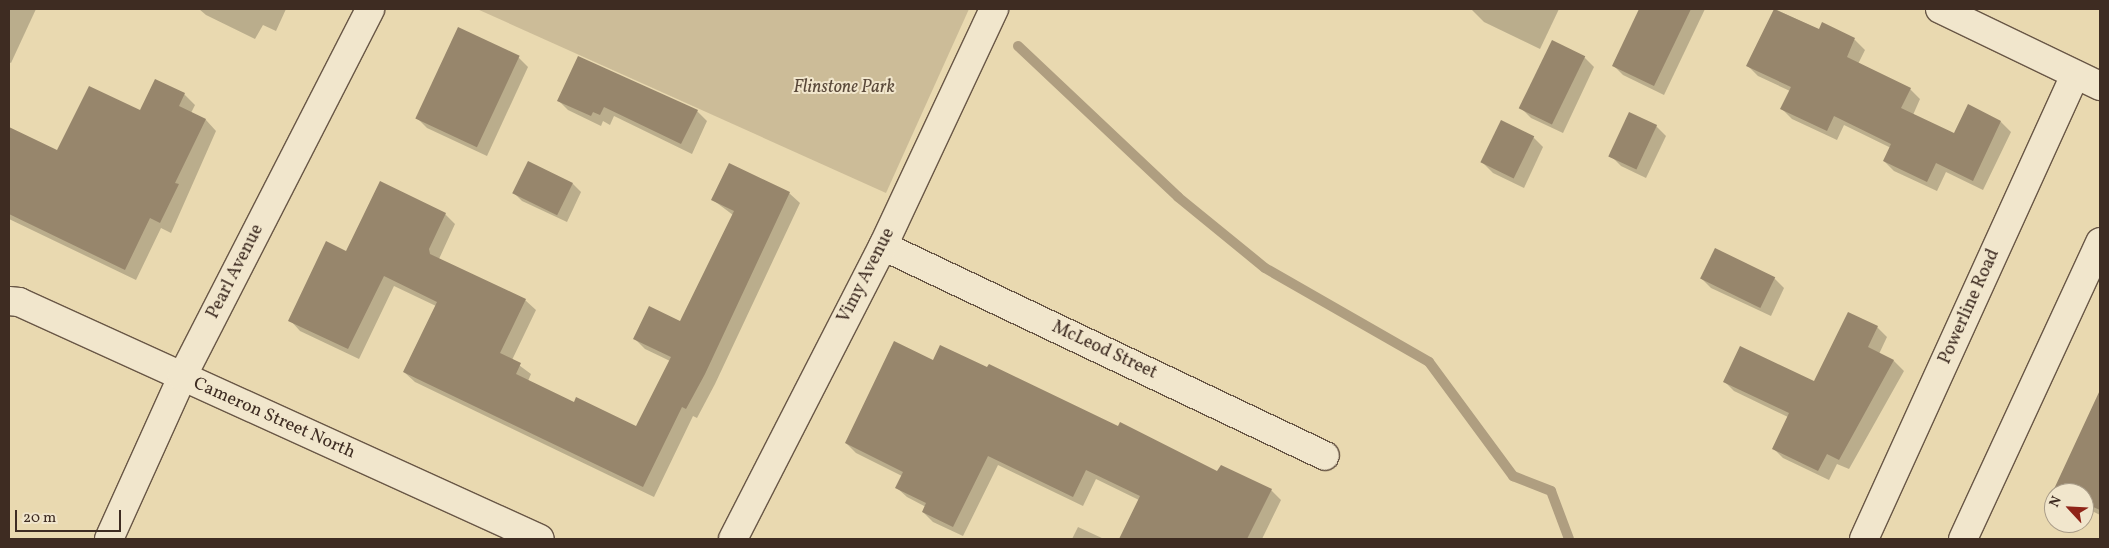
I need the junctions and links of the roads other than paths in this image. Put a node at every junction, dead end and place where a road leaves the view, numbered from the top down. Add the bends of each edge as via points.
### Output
1 (370, 9) edge
2 (994, 9) edge
3 (1940, 9) edge
4 (2075, 75) junction
5 (2100, 86) edge
6 (2100, 242) edge
7 (883, 246) junction
8 (9, 301) edge
9 (182, 377) junction
10 (1325, 456) dead end
11 (110, 539) edge
12 (540, 539) edge
13 (733, 539) edge
14 (1864, 539) edge
15 (1963, 539) edge

1 - 9 street, Pearl Avenue
2 - 7 street, Vimy Avenue
3 - 4 street
4 - 5 street
4 - 14 street, Powerline Road
6 - 15 street
7 - 10 street, McLeod Street
7 - 13 street, Vimy Avenue
8 - 9 street, Cameron Street North via 19,302
9 - 11 street, Pearl Avenue
9 - 12 street, Cameron Street North

